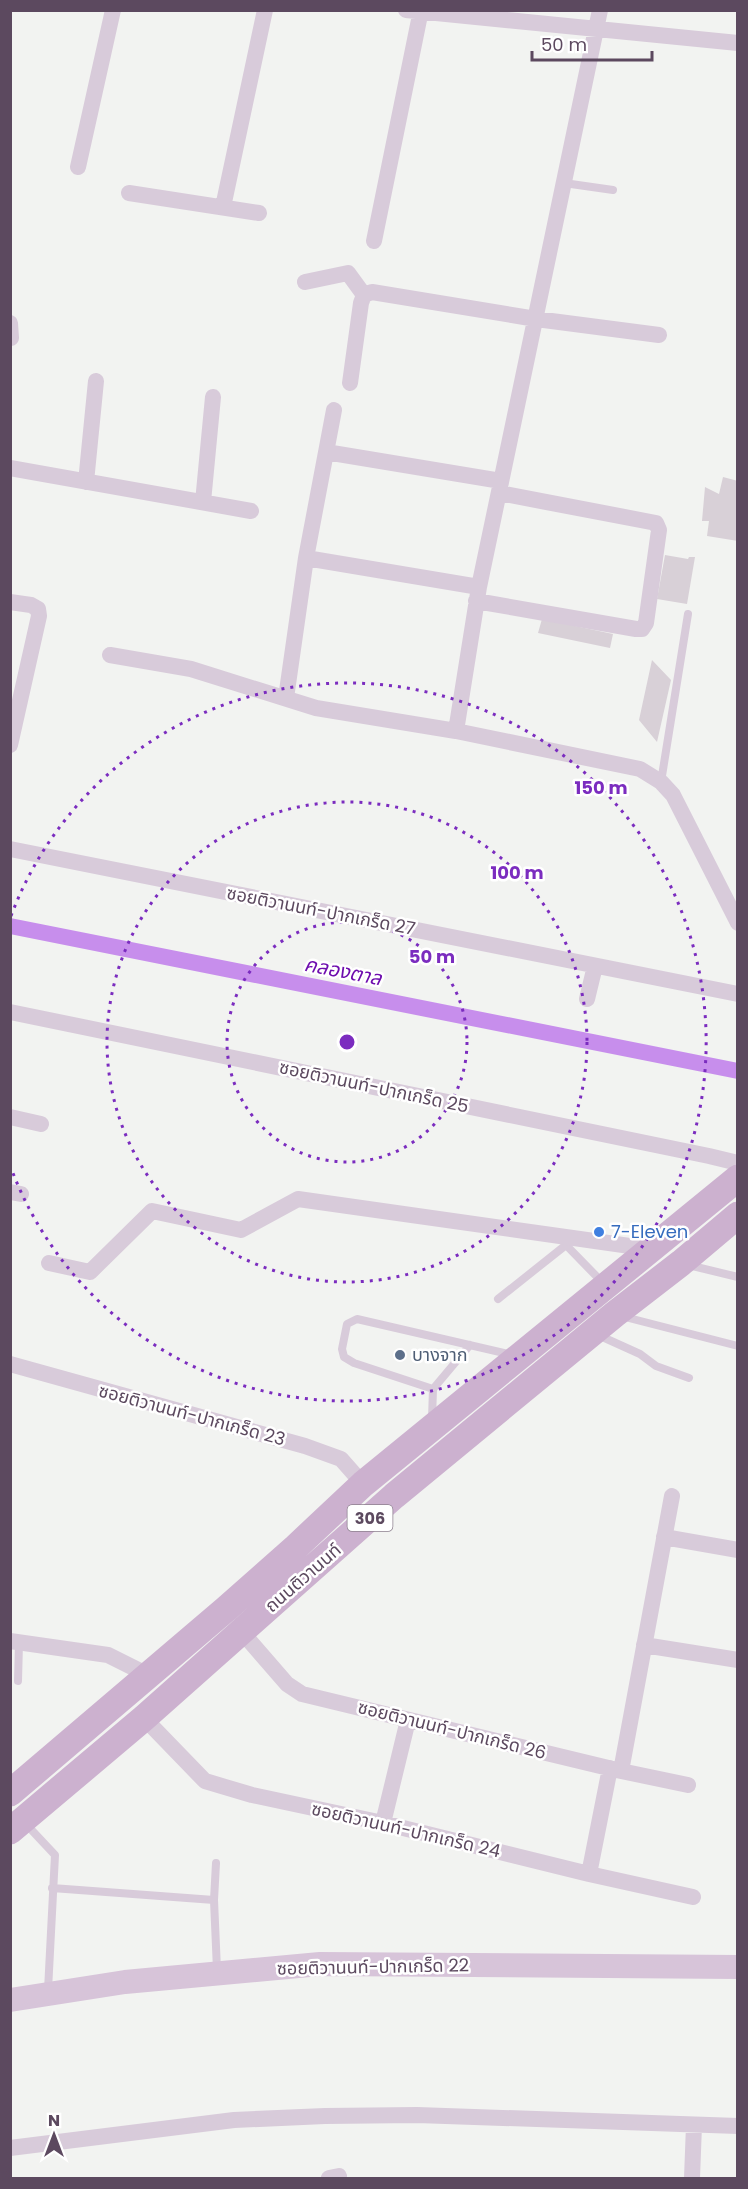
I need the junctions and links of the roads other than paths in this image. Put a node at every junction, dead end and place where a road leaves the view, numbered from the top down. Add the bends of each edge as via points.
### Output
1 (113, 10) edge
2 (265, 10) edge
3 (600, 10) edge
4 (416, 11) edge
5 (596, 29) junction
6 (738, 43) edge
7 (78, 167) dead end
8 (564, 183) junction
9 (613, 190) dead end
10 (129, 193) dead end
11 (223, 207) junction
12 (259, 213) dead end
13 (374, 241) dead end
14 (304, 282) dead end
15 (364, 295) junction
16 (536, 319) junction
17 (10, 323) edge
18 (659, 335) dead end
19 (11, 338) edge
20 (96, 381) dead end
21 (350, 383) dead end
22 (213, 397) dead end
23 (334, 410) dead end
24 (326, 452) junction
25 (10, 468) edge
26 (86, 482) junction
27 (500, 487) junction
28 (203, 502) junction
29 (251, 511) dead end
30 (306, 558) junction
31 (477, 594) junction
32 (10, 602) edge
33 (688, 614) dead end
34 (110, 656) dead end
35 (286, 698) junction
36 (456, 731) junction
37 (11, 737) edge
38 (661, 782) junction
39 (10, 849) edge
40 (738, 923) edge
41 (595, 966) junction
42 (738, 994) edge
43 (587, 999) dead end
44 (10, 1012) edge
45 (10, 1117) edge
46 (41, 1124) dead end
47 (738, 1164) edge
48 (738, 1178) edge
49 (738, 1215) edge
50 (651, 1249) junction
51 (50, 1263) dead end
52 (681, 1263) junction
53 (738, 1277) edge
54 (606, 1286) junction
55 (498, 1299) dead end
56 (615, 1314) junction
57 (594, 1333) junction
58 (470, 1345) junction
59 (738, 1346) edge
60 (519, 1357) junction
61 (10, 1364) edge
62 (689, 1378) dead end
63 (433, 1389) junction
64 (431, 1428) junction
65 (363, 1484) junction
66 (672, 1496) dead end
67 (664, 1537) junction
68 (738, 1550) edge
69 (241, 1632) junction
70 (15, 1642) edge
71 (644, 1645) junction
72 (738, 1660) edge
73 (148, 1675) junction
74 (18, 1681) dead end
75 (144, 1718) junction
76 (408, 1719) junction
77 (616, 1769) junction
78 (688, 1785) dead end
79 (10, 1793) edge
80 (383, 1823) junction
81 (16, 1826) edge
82 (216, 1863) dead end
83 (589, 1874) junction
84 (52, 1888) junction
85 (693, 1897) dead end
86 (214, 1900) junction
87 (738, 1967) edge
88 (218, 1972) junction
89 (48, 1993) junction
90 (10, 2000) edge
91 (694, 2125) junction
92 (738, 2126) edge
93 (10, 2148) edge
94 (693, 2178) edge

1 - 7 street
2 - 11 street
3 - 5 street
4 - 5 street
4 - 13 street
5 - 6 street
5 - 8 street
8 - 9 lane
8 - 16 street
10 - 11 street
11 - 12 street
14 - 15 street via 348,273
15 - 16 street via 372,292
15 - 21 street
16 - 18 street
16 - 27 street
17 - 19 street
20 - 26 street
22 - 28 street
23 - 24 street
24 - 27 street
24 - 30 street
25 - 26 street
26 - 28 street
27 - 31 street
27 - 31 street via 656,524 659,530 646,623 636,630
28 - 29 street
30 - 31 street
30 - 35 street
31 - 36 street
32 - 37 street via 31,605 38,609 39,616
33 - 38 lane
34 - 35 street via 191,669
35 - 36 street via 316,708
36 - 38 street via 640,769
38 - 40 street via 673,795
39 - 41 street, ซอยติวานนท์-ปากเกร็ด 27
41 - 42 street, ซอยติวานนท์-ปากเกร็ด 27
41 - 43 street
44 - 47 street, ซอยติวานนท์-ปากเกร็ด 25
45 - 46 street
48 - 50 main road, ถนนติวานนท์ / 306
49 - 52 main road, ถนนติวานนท์ / 306
50 - 51 street via 298,1199 241,1230 152,1212 90,1272
50 - 54 main road, ถนนติวานนท์ / 306
52 - 53 lane
52 - 56 main road, ถนนติวานนท์ / 306
54 - 55 lane via 566,1245
54 - 60 main road, ถนนติวานนท์ / 306
56 - 57 main road, ถนนติวานนท์ / 306
56 - 59 lane
57 - 62 lane via 640,1354 656,1366
57 - 69 main road, ถนนติวานนท์ / 306 via 394,1496
58 - 60 lane
58 - 63 lane
58 - 63 lane via 357,1319 346,1324 344,1357
60 - 64 main road, ถนนติวานนท์ / 306
61 - 65 street, ซอยติวานนท์-ปากเกร็ด 23 via 305,1446 340,1459
63 - 64 lane
64 - 65 main road, ถนนติวานนท์ / 306
65 - 73 main road, ถนนติวานนท์ / 306
66 - 67 street
67 - 68 street
67 - 71 street
69 - 75 main road, ถนนติวานนท์ / 306
69 - 76 street, ซอยติวานนท์-ปากเกร็ด 26 via 287,1684 303,1694
70 - 73 street via 108,1655
70 - 74 lane
71 - 72 street
71 - 77 street
73 - 79 main road, ถนนติวานนท์ / 306
75 - 80 street, ซอยติวานนท์-ปากเกร็ด 24 via 205,1781
75 - 81 main road, ถนนติวานนท์ / 306
76 - 77 street, ซอยติวานนท์-ปากเกร็ด 26
76 - 80 street
77 - 78 street, ซอยติวานนท์-ปากเกร็ด 26
77 - 83 street
80 - 83 street, ซอยติวานนท์-ปากเกร็ด 24
81 - 84 lane via 55,1855
82 - 86 lane
83 - 85 street, ซอยติวานนท์-ปากเกร็ด 24
84 - 86 lane
84 - 89 lane
86 - 88 lane
87 - 88 street, ซอยติวานนท์-ปากเกร็ด 22 via 320,1964
88 - 89 street, ซอยติวานนท์-ปากเกร็ด 22
89 - 90 street, ซอยติวานนท์-ปากเกร็ด 22
91 - 92 street
91 - 93 street via 417,2115 325,2116 234,2120
91 - 94 street

